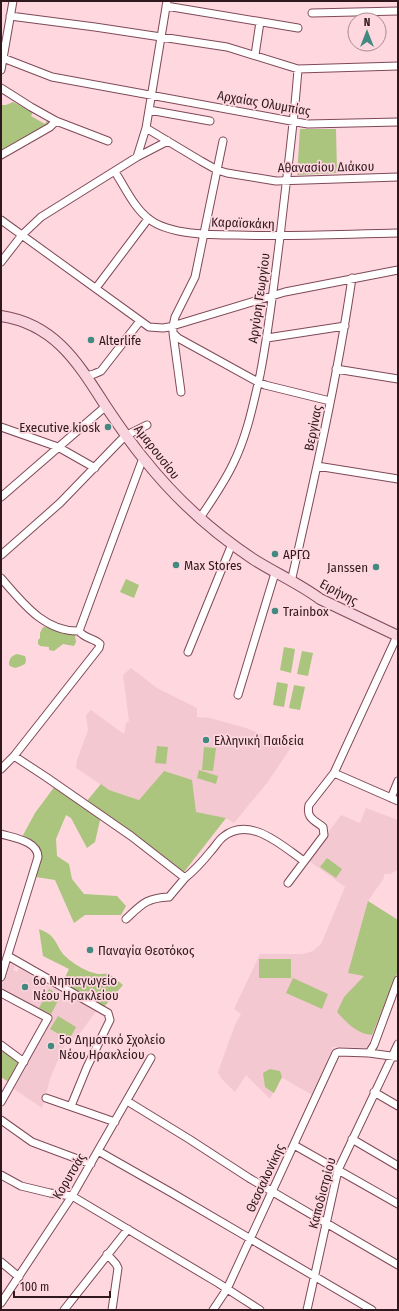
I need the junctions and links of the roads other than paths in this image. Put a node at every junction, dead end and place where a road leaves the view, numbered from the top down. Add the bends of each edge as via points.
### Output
1 (13, 1) edge
2 (166, 4) edge
3 (398, 11) edge
4 (312, 13) dead end
5 (10, 16) junction
6 (260, 22) junction
7 (298, 28) dead end
8 (4, 32) edge
9 (161, 38) junction
10 (254, 55) junction
11 (3, 58) junction
12 (398, 66) edge
13 (298, 69) junction
14 (1, 70) edge
15 (1, 88) edge
16 (151, 96) junction
17 (149, 110) junction
18 (56, 121) junction
19 (210, 121) dead end
20 (294, 122) junction
21 (398, 122) edge
22 (146, 128) junction
23 (108, 141) dead end
24 (168, 141) junction
25 (223, 141) dead end
26 (1, 155) edge
27 (137, 157) junction
28 (217, 170) junction
29 (115, 172) junction
30 (398, 177) edge
31 (287, 181) junction
32 (148, 219) junction
33 (1, 220) edge
34 (398, 232) edge
35 (22, 234) junction
36 (204, 234) junction
37 (280, 237) junction
38 (1, 262) edge
39 (398, 270) edge
40 (352, 278) junction
41 (96, 288) junction
42 (273, 296) junction
43 (1, 316) edge
44 (140, 321) junction
45 (345, 326) junction
46 (173, 329) junction
47 (267, 338) junction
48 (336, 369) junction
49 (86, 376) junction
50 (398, 379) edge
51 (258, 382) junction
52 (181, 392) dead end
53 (330, 401) junction
54 (106, 406) junction
55 (147, 425) dead end
56 (1, 427) edge
57 (127, 435) junction
58 (58, 447) junction
59 (143, 458) junction
60 (317, 466) junction
61 (95, 468) junction
62 (398, 478) edge
63 (1, 497) edge
64 (200, 518) junction
65 (232, 544) junction
66 (1, 555) edge
67 (275, 573) junction
68 (1, 578) edge
69 (291, 582) junction
70 (310, 591) joint
71 (79, 632) junction
72 (398, 634) edge
73 (188, 652) dead end
74 (238, 695) dead end
75 (14, 756) junction
76 (1, 769) edge
77 (334, 773) junction
78 (398, 782) edge
79 (394, 799) edge
80 (1, 834) edge
81 (304, 862) junction
82 (185, 878) junction
83 (288, 883) dead end
84 (126, 919) dead end
85 (8, 956) junction
86 (1, 977) edge
87 (398, 980) edge
88 (1, 993) edge
89 (398, 1044) edge
90 (1, 1045) edge
91 (369, 1053) junction
92 (396, 1056) edge
93 (151, 1058) dead end
94 (24, 1062) junction
95 (374, 1092) junction
96 (46, 1098) dead end
97 (127, 1101) junction
98 (1, 1102) edge
99 (70, 1106) junction
100 (398, 1106) edge
101 (1, 1120) edge
102 (115, 1122) junction
103 (352, 1139) junction
104 (294, 1145) junction
105 (98, 1151) junction
106 (91, 1164) junction
107 (398, 1166) edge
108 (338, 1170) junction
109 (1, 1175) edge
110 (272, 1192) junction
111 (72, 1196) junction
112 (398, 1204) edge
113 (326, 1223) junction
114 (128, 1230) junction
115 (250, 1239) junction
116 (108, 1254) junction
117 (1, 1262) edge
118 (398, 1265) edge
119 (19, 1276) junction
120 (314, 1276) junction
121 (227, 1290) junction
122 (1, 1303) edge
123 (64, 1310) edge
124 (112, 1310) edge
125 (213, 1310) edge
126 (260, 1310) edge
127 (307, 1310) edge
128 (372, 1310) edge

1 - 5 street
2 - 6 street
2 - 9 street
3 - 4 street
5 - 8 street
5 - 9 street
6 - 7 street
6 - 10 street
8 - 11 street
9 - 10 street via 227,47
9 - 16 street
10 - 13 street
11 - 14 street
11 - 16 street, Αρχαίας Ολυμπίας via 52,77
12 - 13 street
13 - 20 street, Αργύρη Γεωργίου
15 - 18 street
16 - 17 street
16 - 20 street, Αρχαίας Ολυμπίας
17 - 19 street
17 - 22 street
18 - 23 street
18 - 26 street
20 - 21 street, Αρχαίας Ολυμπίας
20 - 31 street, Αργύρη Γεωργίου
22 - 24 street, Αθανασίου Διάκου
22 - 27 street
24 - 27 street
24 - 28 street, Αθανασίου Διάκου
25 - 28 street
27 - 29 street
28 - 31 street, Αθανασίου Διάκου
28 - 36 street
29 - 32 street, Καραϊσκάκη
29 - 35 street via 41,217
30 - 31 street, Αθανασίου Διάκου
31 - 37 street, Αργύρη Γεωργίου
32 - 36 street, Καραϊσκάκη via 167,228
32 - 41 street
33 - 35 street
34 - 37 street, Καραϊσκάκη
35 - 38 street
35 - 41 street
36 - 37 street, Καραϊσκάκη
36 - 46 street via 195,277 180,306
37 - 42 street, Αργύρη Γεωργίου
39 - 40 street
40 - 42 street
40 - 45 street, Βεργίνας
41 - 44 street
42 - 46 street
42 - 47 street, Αργύρη Γεωργίου
43 - 49 main road, Αμαρουσίου via 43,331 65,348
44 - 46 street via 149,327
44 - 49 street via 101,371
45 - 47 street
45 - 48 street, Βεργίνας
46 - 51 street via 183,341
46 - 52 street
47 - 51 street, Αργύρη Γεωργίου
48 - 50 street
48 - 53 street, Βεργίνας
49 - 54 main road, Αμαρουσίου
51 - 53 street
51 - 64 street, Αργύρη Γεωργίου via 249,422 234,463
53 - 60 street, Βεργίνας
54 - 57 main road, Αμαρουσίου
54 - 58 street
55 - 57 street
56 - 58 street
57 - 59 main road, Αμαρουσίου
57 - 61 street
58 - 61 street
58 - 63 street
59 - 64 main road, Αμαρουσίου via 164,484
59 - 71 street
60 - 62 street
60 - 69 street, Βεργίνας
61 - 66 street
64 - 65 main road, Αμαρουσίου
65 - 67 main road, Αμαρουσίου
65 - 73 street
67 - 69 main road, Αμαρουσίου
67 - 74 street
68 - 71 street via 40,620 61,630
69 - 70 main road, Αμαρουσίου
70 - 72 main road, Ειρήνης via 320,600
71 - 75 street via 82,636 98,642 99,648
72 - 77 street
75 - 76 street
75 - 82 street via 131,836
77 - 79 street
77 - 81 street via 309,806 309,816 323,827 324,835
78 - 79 street
80 - 85 street via 31,844 38,852
81 - 82 street via 262,833 241,830 222,838 197,868
81 - 83 street
82 - 84 street via 169,897 147,901
85 - 86 street
85 - 99 street via 110,1016
87 - 91 street
88 - 94 street via 48,1018
89 - 92 street, Καποδιστρίου
90 - 94 street
91 - 92 street
91 - 104 street, Θεσσαλονίκης via 336,1053
92 - 95 street, Καποδιστρίου
93 - 97 street, Κορυτσάς
94 - 98 street
95 - 100 street
95 - 103 street, Καποδιστρίου
96 - 99 street
97 - 102 street, Κορυτσάς
97 - 110 street
99 - 102 street
101 - 106 street via 32,1142
102 - 105 street, Κορυτσάς
103 - 107 street
103 - 108 street, Καποδιστρίου
104 - 108 street
104 - 110 street, Θεσσαλονίκης
105 - 106 street, Κορυτσάς
105 - 115 street
106 - 111 street, Κορυτσάς
108 - 112 street
108 - 113 street, Καποδιστρίου
109 - 111 street via 21,1186
110 - 113 street
110 - 115 street, Θεσσαλονίκης
111 - 114 street
111 - 119 street, Κορυτσάς
113 - 118 street
113 - 120 street, Καποδιστρίου
114 - 116 street
114 - 121 street
115 - 120 street
115 - 121 street, Θεσσαλονίκης
116 - 123 street
116 - 124 street via 118,1268
117 - 119 street
119 - 122 street, Κορυτσάς
120 - 127 street, Καποδιστρίου
120 - 128 street
121 - 125 street, Θεσσαλονίκης
121 - 126 street

